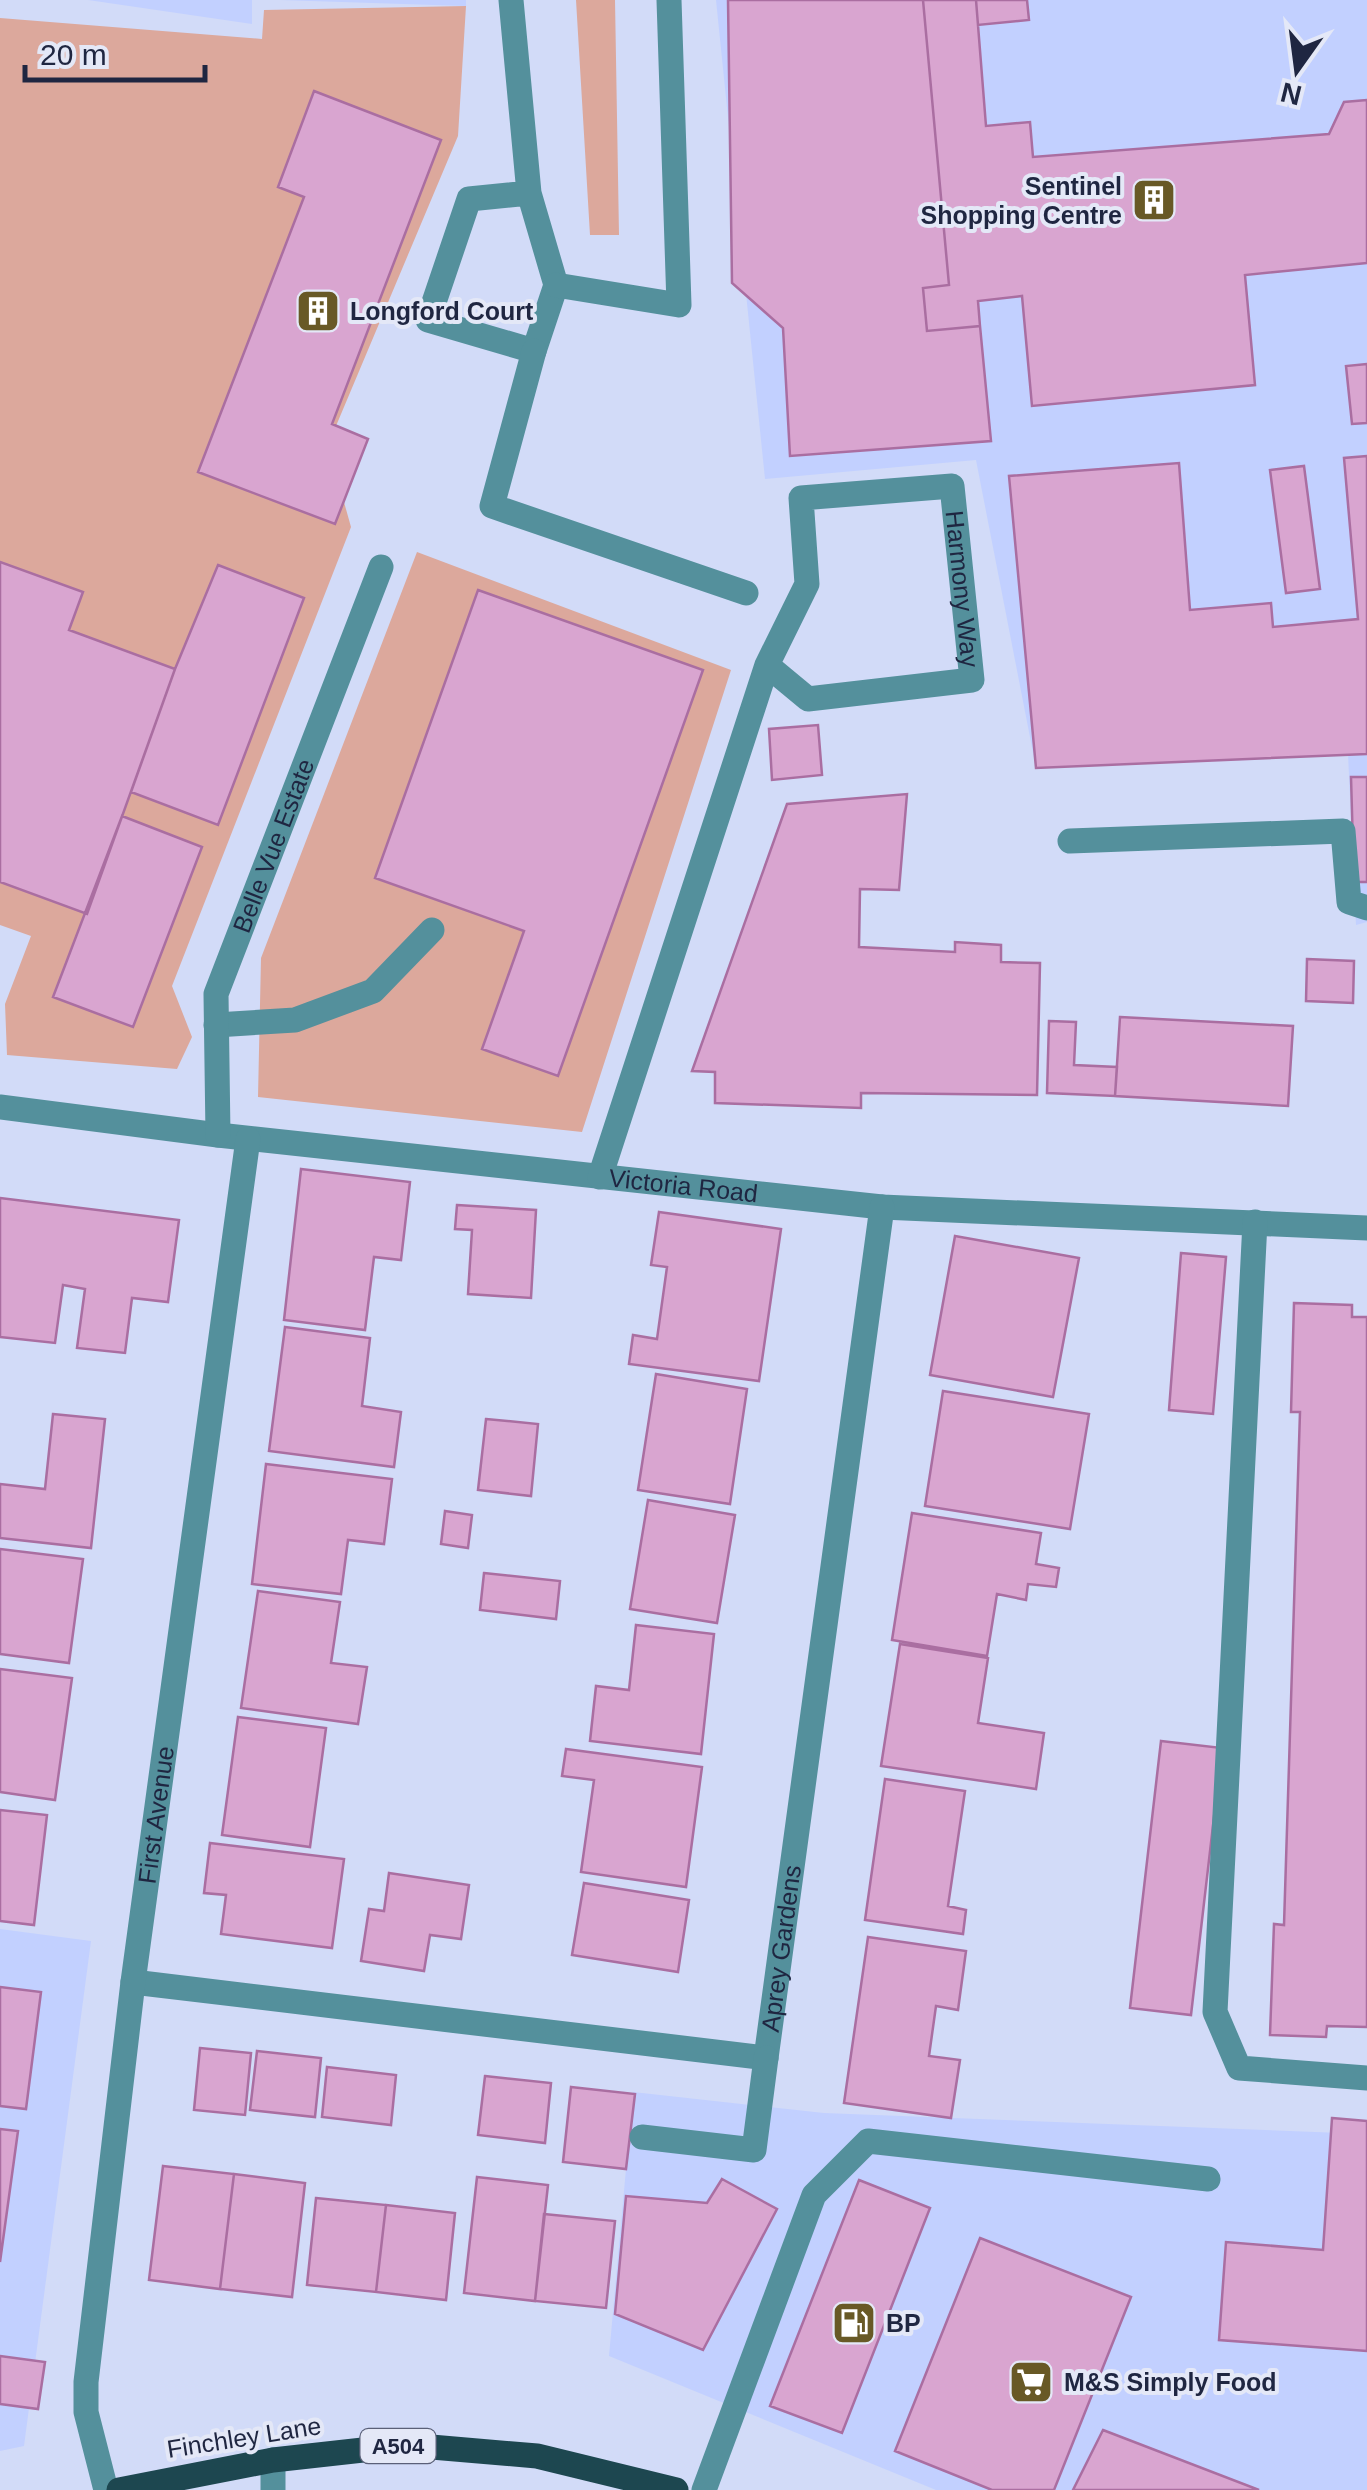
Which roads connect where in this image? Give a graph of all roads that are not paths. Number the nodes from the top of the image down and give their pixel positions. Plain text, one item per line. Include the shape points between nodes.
1 (511, 0) edge
2 (670, 0) edge
3 (529, 193) junction
4 (556, 285) junction
5 (534, 351) junction
6 (381, 566) dead end
7 (746, 593) dead end
8 (767, 665) junction
9 (1070, 842) dead end
10 (1367, 908) edge
11 (432, 930) dead end
12 (216, 1026) junction
13 (0, 1107) edge
14 (218, 1135) junction
15 (248, 1138) junction
16 (600, 1177) junction
17 (882, 1207) junction
18 (1256, 1222) junction
19 (1367, 1228) edge
20 (132, 1982) junction
21 (766, 2058) junction
22 (1367, 2078) edge
23 (642, 2137) dead end
24 (1208, 2179) dead end
25 (273, 2460) junction
26 (106, 2490) edge
27 (118, 2490) edge
28 (273, 2490) edge
29 (676, 2490) edge
30 (704, 2490) edge

1 - 3 street
2 - 4 street via 679,304
3 - 4 street
3 - 5 street via 469,199 428,320
4 - 5 street
5 - 7 street via 492,506
6 - 12 street, Belle Vue Estate via 216,994
8 - 8 street, Harmony Way via 807,584 801,498 952,486 972,680 808,699
8 - 16 street, Harmony Way
9 - 10 street via 1343,831 1349,902
11 - 12 street via 373,992 296,1020
12 - 14 street, Belle Vue Estate
13 - 14 street, Victoria Road
14 - 15 street, Victoria Road
15 - 16 street, Victoria Road
15 - 20 street, First Avenue
16 - 17 street, Victoria Road
17 - 18 street, Victoria Road
17 - 21 street, Aprey Gardens
18 - 19 street, Victoria Road
18 - 22 street via 1215,2012 1239,2068
20 - 21 street, Aprey Gardens
20 - 26 street, First Avenue via 86,2382 86,2412
21 - 23 street via 754,2150
24 - 30 street via 868,2141 814,2196
25 - 27 main road, Finchley Lane / A504
25 - 28 street
25 - 29 main road, Finchley Lane / A504 via 408,2445 536,2456

